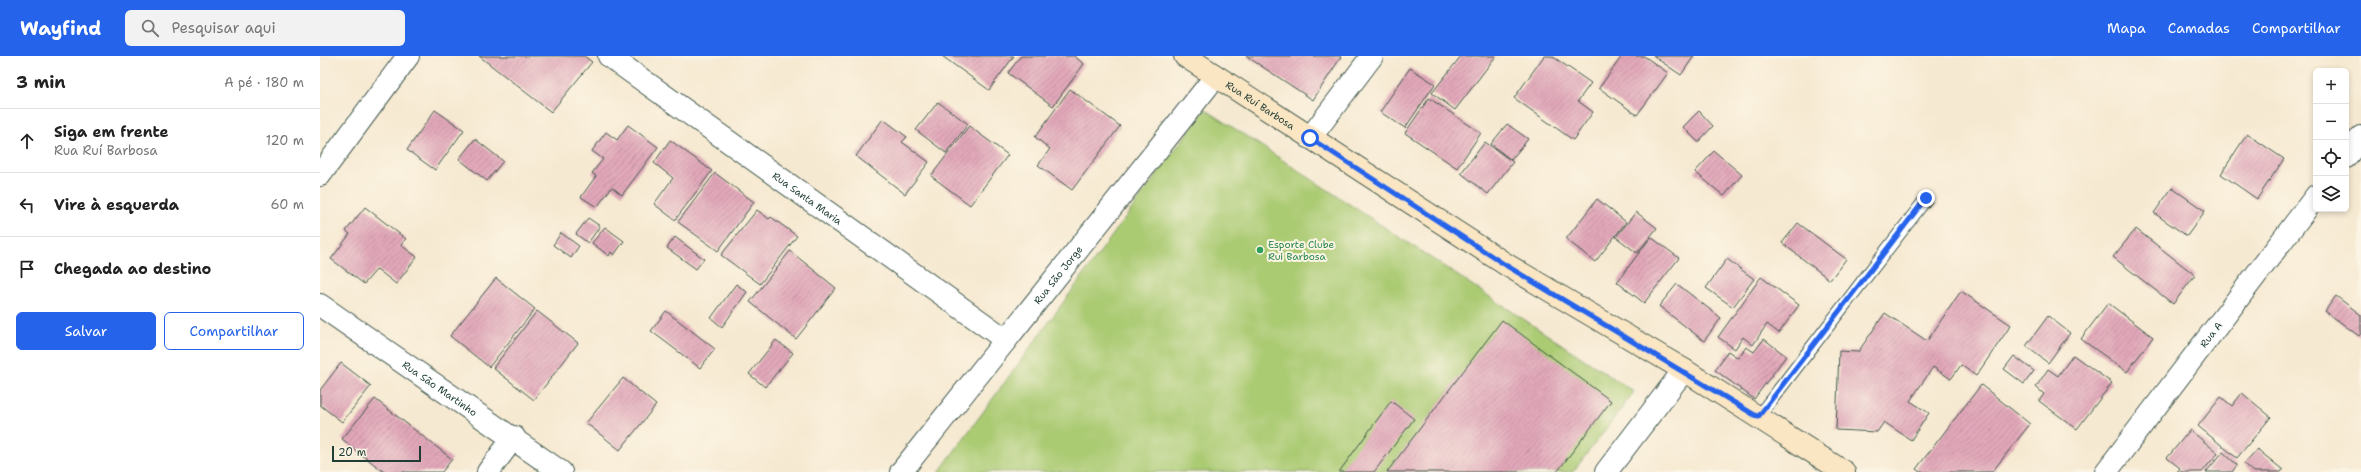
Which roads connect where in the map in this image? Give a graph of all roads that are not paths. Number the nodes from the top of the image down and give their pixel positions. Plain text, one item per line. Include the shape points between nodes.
1 (408, 56) edge
2 (609, 56) edge
3 (1185, 56) edge
4 (1372, 56) edge
5 (1215, 77) junction
6 (2361, 137) edge
7 (1310, 138) junction
8 (2349, 153) edge
9 (320, 175) edge
10 (1926, 198) dead end
11 (2313, 200) edge
12 (320, 305) edge
13 (1006, 340) junction
14 (1684, 370) junction
15 (1758, 417) junction
16 (514, 438) junction
17 (488, 472) edge
18 (561, 472) edge
19 (901, 472) edge
20 (1606, 472) edge
21 (1844, 472) edge
22 (2106, 472) edge

1 - 9 street
2 - 13 street, Rua Santa Maria
3 - 5 main road, Rua Ruí Barbosa
4 - 7 street
5 - 7 main road, Rua Ruí Barbosa
5 - 13 street, Rua São Jorge
6 - 8 street
7 - 14 main road, Rua Ruí Barbosa via 1507,266
10 - 15 lane
11 - 22 street, Rua A
12 - 16 street, Rua São Martinho
13 - 19 street, Rua São Jorge
14 - 15 main road, Rua Ruí Barbosa
14 - 20 street
15 - 21 main road, Rua Ruí Barbosa
16 - 17 street
16 - 18 street, Rua São Martinho

